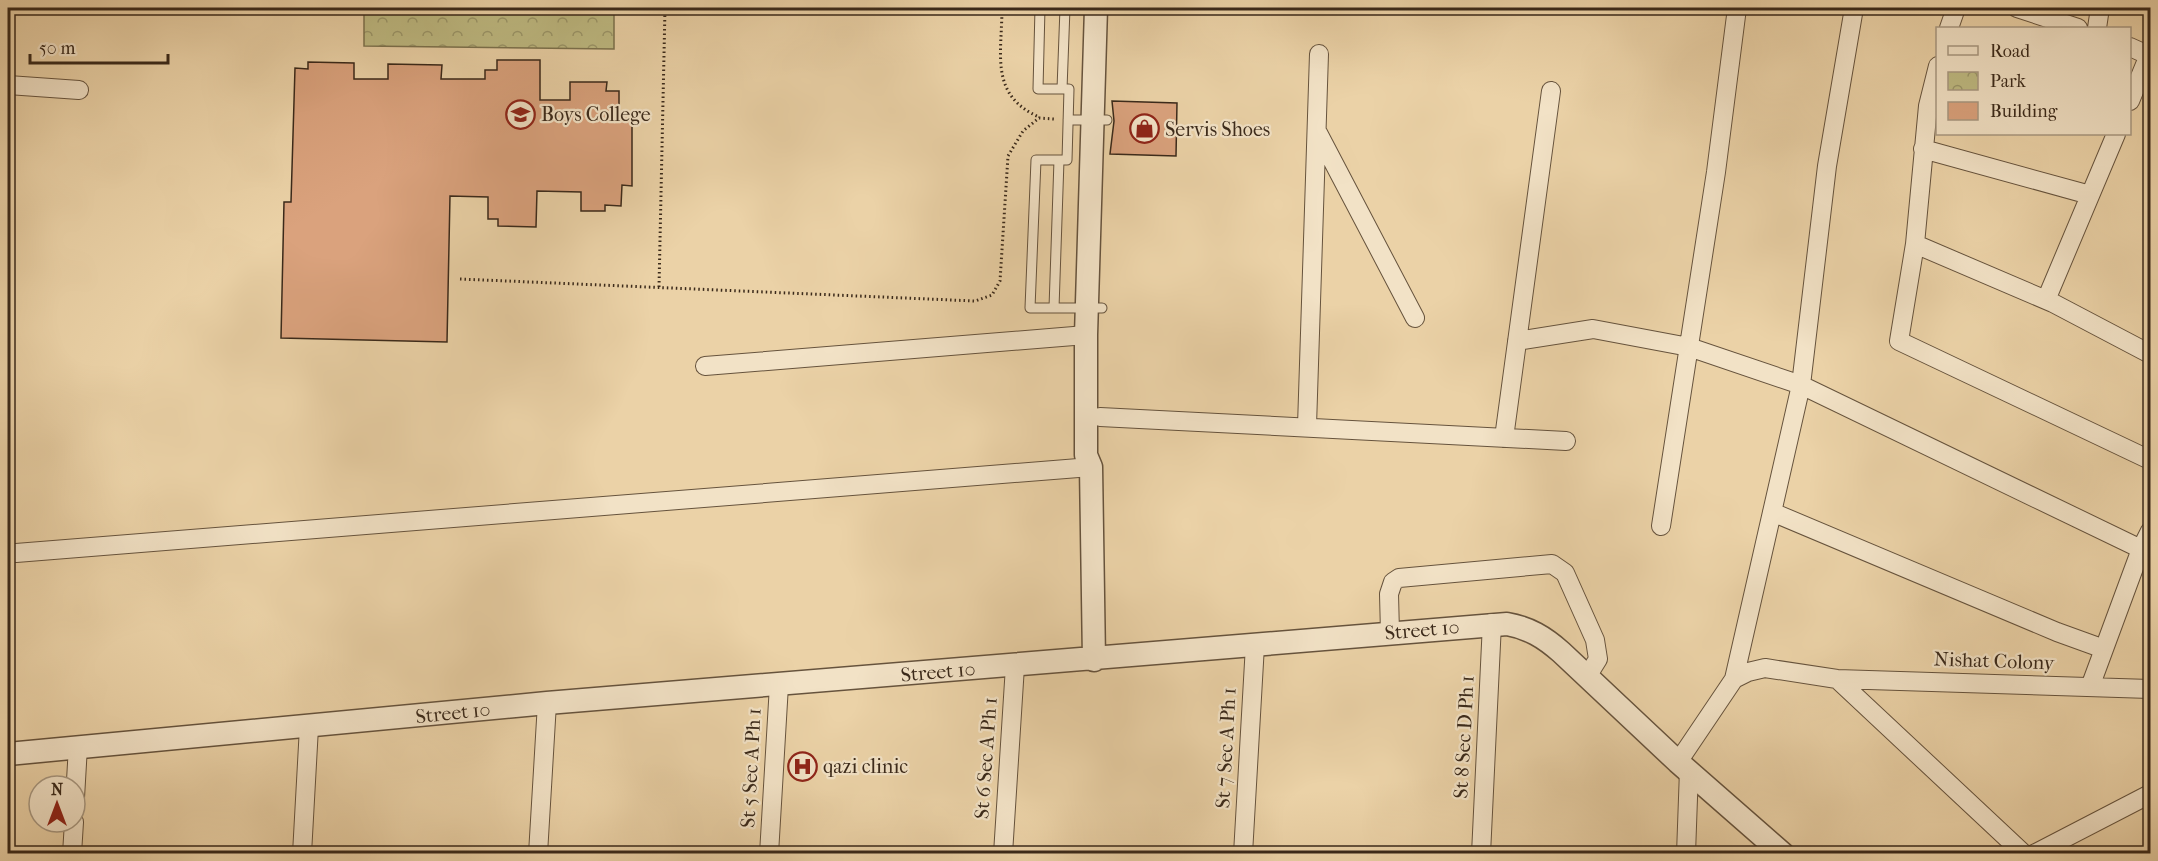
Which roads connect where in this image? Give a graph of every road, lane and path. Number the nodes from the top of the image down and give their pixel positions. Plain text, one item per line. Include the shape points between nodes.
1 (665, 8) edge
2 (1002, 8) edge
3 (1040, 8) edge
4 (1065, 8) edge
5 (1096, 8) edge
6 (1111, 8) edge
7 (1737, 8) edge
8 (1854, 8) edge
9 (1956, 8) edge
10 (2018, 8) edge
11 (2100, 8) edge
12 (1949, 27) edge
13 (2075, 27) edge
14 (2097, 27) edge
15 (2131, 47) edge
16 (1319, 54) dead end
17 (2150, 55) edge
18 (1936, 74) edge
19 (8, 85) edge
20 (1062, 89) junction
21 (79, 90) dead end
22 (1551, 91) dead end
23 (2131, 99) edge
24 (1039, 118) junction
25 (1068, 120) junction
26 (1100, 120) junction
27 (1318, 132) junction
28 (2116, 135) edge
29 (1923, 149) junction
30 (1059, 160) junction
31 (2090, 195) junction
32 (1915, 244) junction
33 (460, 279) dead end
34 (659, 287) junction
35 (2046, 300) junction
36 (1054, 308) junction
37 (1095, 308) junction
38 (1415, 318) dead end
39 (1086, 335) junction
40 (1517, 341) junction
41 (1689, 347) junction
42 (2151, 354) edge
43 (705, 366) dead end
44 (1801, 385) junction
45 (1100, 417) junction
46 (1307, 426) junction
47 (1504, 438) junction
48 (1566, 441) dead end
49 (2151, 460) edge
50 (1091, 467) junction
51 (1772, 512) junction
52 (1661, 526) dead end
53 (2151, 531) edge
54 (2141, 549) junction
55 (16, 553) dead end
56 (1492, 624) junction
57 (1390, 633) junction
58 (1255, 645) junction
59 (2104, 649) junction
60 (1094, 660) junction
61 (1015, 666) junction
62 (1588, 675) junction
63 (1734, 679) junction
64 (1837, 679) junction
65 (779, 685) junction
66 (2090, 687) junction
67 (2151, 689) edge
68 (547, 703) junction
69 (309, 727) junction
70 (78, 746) junction
71 (8, 754) edge
72 (1683, 766) junction
73 (76, 774) edge
74 (2151, 794) edge
75 (73, 834) edge
76 (72, 854) edge
77 (302, 854) edge
78 (538, 854) edge
79 (769, 854) edge
80 (1003, 854) edge
81 (1243, 854) edge
82 (1481, 854) edge
83 (1686, 854) edge
84 (1783, 854) edge
85 (2024, 854) edge
86 (2034, 854) edge

1 - 34 path
2 - 24 path via 1003,85 1023,110
3 - 20 lane via 1038,88
4 - 20 lane
5 - 26 street
6 - 26 street
7 - 41 street
8 - 44 street via 1827,166
9 - 12 street
10 - 13 street
11 - 14 street
15 - 17 street
16 - 27 street
17 - 23 street
18 - 29 street
19 - 21 street
20 - 25 lane via 1068,89
22 - 40 street
24 - 25 path
24 - 34 path via 1023,131 1008,156 1000,281 992,295 975,301
25 - 26 lane
25 - 30 lane via 1067,160
26 - 37 street
27 - 38 street
27 - 46 street
28 - 31 street
29 - 31 street
29 - 32 street
30 - 36 lane
30 - 36 lane via 1036,160 1030,308
31 - 35 street
32 - 35 street
32 - 49 street via 1899,341
33 - 34 path
35 - 42 street
36 - 37 lane
37 - 39 street
37 - 45 street
39 - 43 street
39 - 50 street via 1086,454
40 - 41 street via 1593,329
40 - 47 street
41 - 44 street
41 - 52 street
44 - 51 street
44 - 54 street
45 - 46 street
45 - 50 street via 1098,455
46 - 47 street
47 - 48 street
50 - 55 street
50 - 60 street
51 - 59 street
51 - 63 street
53 - 54 street
54 - 59 street
56 - 57 street, Street 10
56 - 62 street, Street 10 via 1523,627 1542,636
56 - 82 street, St 8 Sec D Ph 1
57 - 58 street, Street 10
57 - 62 street via 1389,594 1399,578 1552,564 1565,573 1595,640 1598,658
58 - 60 street, Street 10
58 - 81 street, St 7 Sec A Ph 1
59 - 66 street
60 - 61 street, Street 10
61 - 65 street, Street 10
61 - 80 street, St 6 Sec A Ph 1
62 - 72 street, Street 10
63 - 64 street, Nishat Colony via 1765,668
63 - 72 street
64 - 66 street, Nishat Colony
64 - 85 street
65 - 68 street, Street 10
65 - 79 street, St 5 Sec A Ph 1
66 - 67 street, Nishat Colony
68 - 69 street, Street 10
68 - 78 street
69 - 70 street, Street 10
69 - 77 street
70 - 71 street, Street 10
70 - 73 street
72 - 83 street
72 - 84 street, Street 10
74 - 86 street
75 - 76 street

